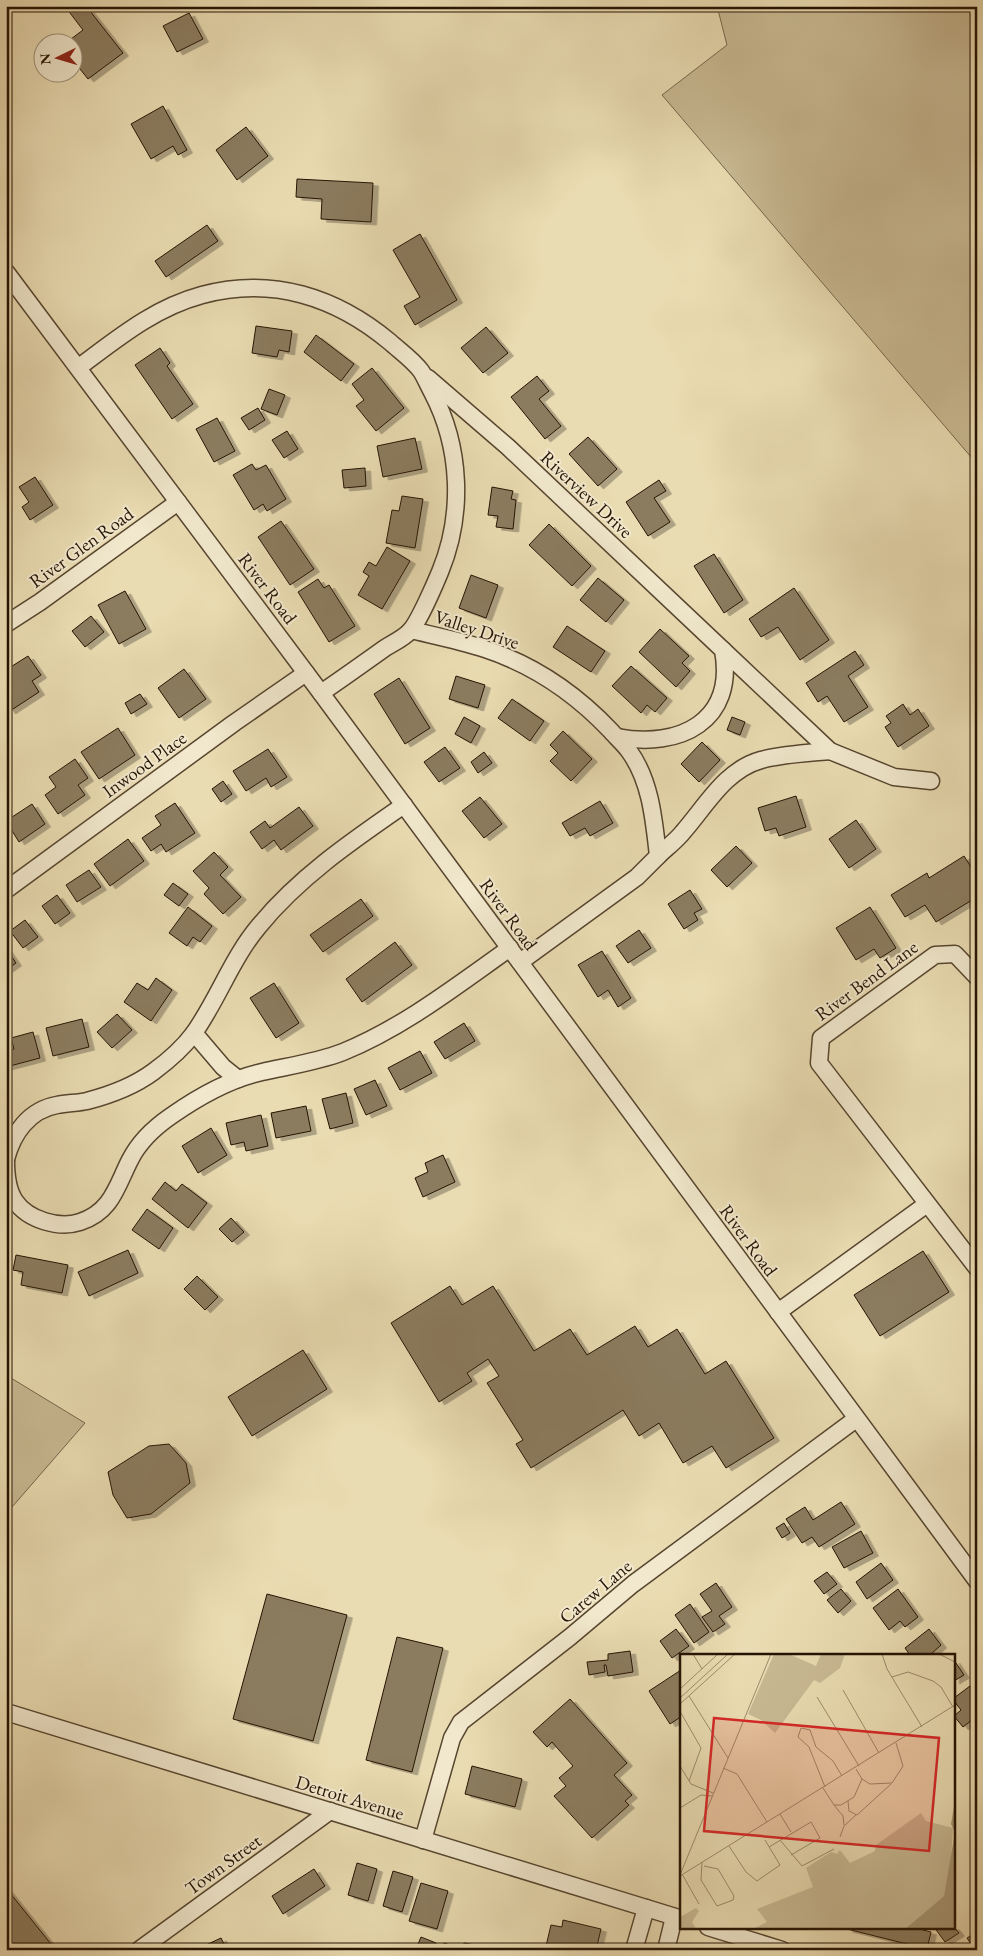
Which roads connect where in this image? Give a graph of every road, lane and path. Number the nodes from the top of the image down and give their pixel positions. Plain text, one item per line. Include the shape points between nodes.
1 (6, 272) edge
2 (79, 367) junction
3 (421, 372) junction
4 (178, 502) junction
5 (6, 624) edge
6 (411, 630) junction
7 (723, 650) junction
8 (306, 673) junction
9 (322, 693) junction
10 (617, 737) junction
11 (830, 751) junction
12 (931, 781) dead end
13 (404, 805) junction
14 (658, 856) junction
15 (6, 890) edge
16 (510, 948) junction
17 (520, 962) junction
18 (977, 977) edge
19 (194, 1033) junction
20 (238, 1079) junction
21 (6, 1160) edge
22 (927, 1204) junction
23 (977, 1268) edge
24 (778, 1312) junction
25 (856, 1419) junction
26 (977, 1581) edge
27 (6, 1712) edge
28 (330, 1812) junction
29 (423, 1840) junction
30 (646, 1908) junction
31 (678, 1918) edge
32 (711, 1928) edge
33 (140, 1950) edge
34 (634, 1950) edge
35 (666, 1950) edge
36 (782, 1950) edge

1 - 2 street, River Road
2 - 3 street, Riverview Drive via 130,329 176,303 236,289 265,289 316,297 332,304 373,328
2 - 4 street, River Road
3 - 6 street via 449,432 457,504 446,559
3 - 7 street, Riverview Drive via 508,447
4 - 5 street, River Glen Road
4 - 8 street, River Road
6 - 9 street
6 - 10 street, Valley Drive via 484,649 531,669 570,693 594,712
7 - 10 street via 726,677 722,695 701,722 673,738 652,741
7 - 11 street, Riverview Drive
8 - 9 street, River Road
8 - 15 street, Inwood Place
9 - 13 street, River Road
10 - 14 street, Valley Drive via 630,751 650,797
11 - 12 street, Riverview Drive via 894,777
11 - 14 street via 760,760 744,768 714,793 682,834
13 - 16 street, River Road
13 - 19 street via 351,842 282,901 228,972
14 - 17 street via 636,877
16 - 17 street, River Road
16 - 20 street via 415,1015 378,1036 341,1052
17 - 24 street, River Road
18 - 22 street, River Bend Lane via 955,954 935,955 821,1038 819,1063
19 - 20 street
19 - 21 street via 152,1073 133,1084 114,1093 40,1111 19,1129 10,1143
20 - 21 street via 171,1115 155,1128 130,1159 107,1205 80,1222 50,1223 36,1218 16,1202 6,1176
22 - 23 street, River Bend Lane
22 - 24 street
24 - 25 street, River Road
25 - 26 street, River Road
25 - 29 street, Carew Lane via 633,1584 461,1722 452,1738
27 - 28 street, Detroit Avenue
28 - 29 street, Detroit Avenue
28 - 33 street, Town Street
29 - 30 street, Detroit Avenue
30 - 31 street, Detroit Avenue
30 - 34 street
31 - 35 street
32 - 36 street

